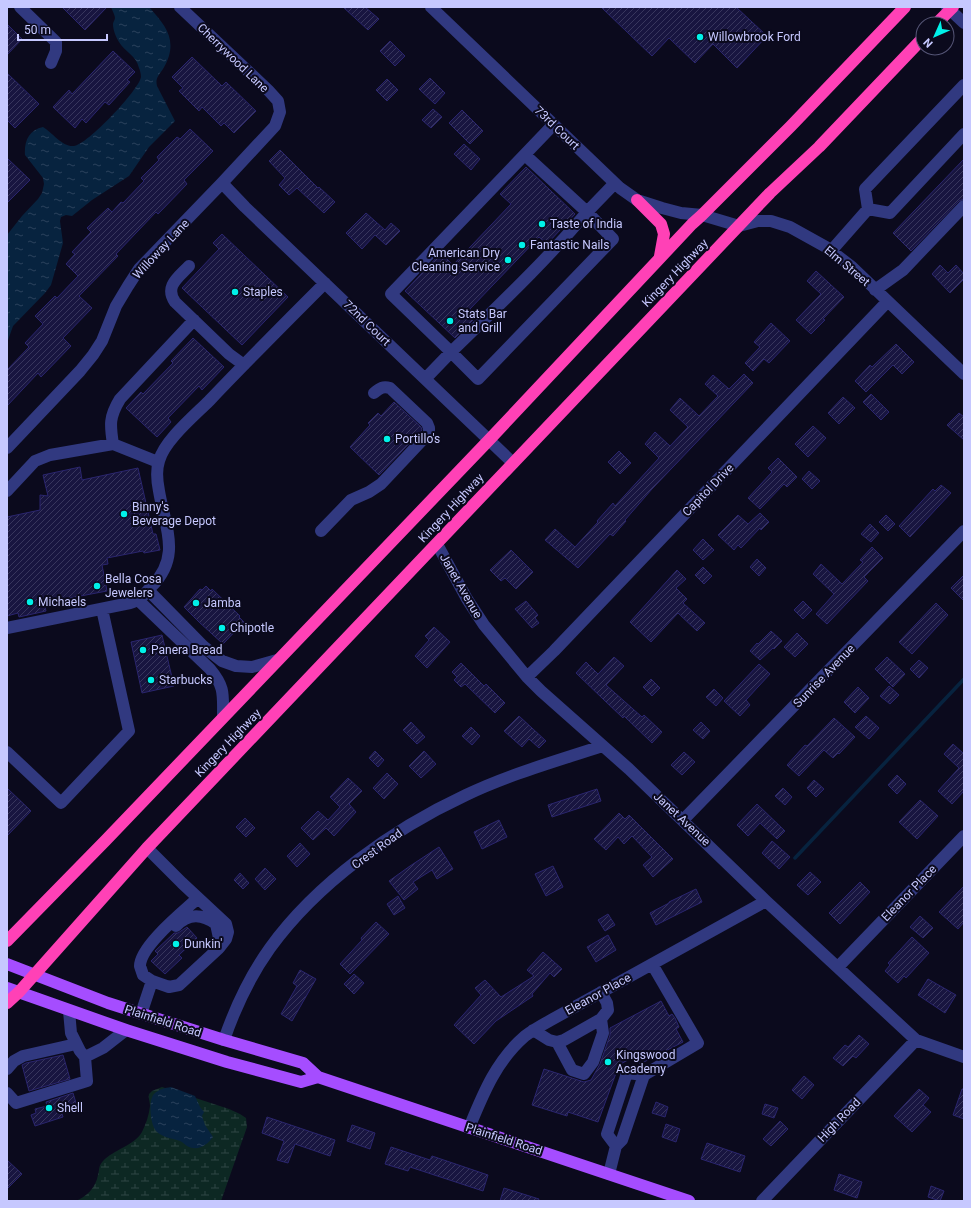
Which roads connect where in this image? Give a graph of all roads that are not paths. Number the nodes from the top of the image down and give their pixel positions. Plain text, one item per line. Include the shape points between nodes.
1 (20, 7) edge
2 (180, 7) edge
3 (431, 7) edge
4 (904, 7) edge
5 (950, 8) edge
6 (943, 16) edge
7 (964, 23) edge
8 (915, 46) edge
9 (51, 63) dead end
10 (964, 85) edge
11 (280, 112) joint
12 (554, 124) junction
13 (964, 134) edge
14 (525, 155) junction
15 (615, 182) junction
16 (222, 184) junction
17 (637, 200) junction
18 (964, 206) edge
19 (868, 209) junction
20 (587, 212) junction
21 (702, 215) junction
22 (739, 226) junction
23 (831, 251) junction
24 (660, 258) junction
25 (189, 266) dead end
26 (325, 282) junction
27 (875, 290) junction
28 (887, 302) junction
29 (194, 320) junction
30 (451, 352) junction
31 (244, 365) junction
32 (964, 374) edge
33 (425, 379) junction
34 (374, 393) dead end
35 (488, 440) junction
36 (113, 444) junction
37 (7, 448) edge
38 (158, 462) junction
39 (513, 463) junction
40 (7, 491) edge
41 (321, 530) dead end
42 (964, 531) edge
43 (437, 544) junction
44 (148, 590) junction
45 (138, 600) junction
46 (102, 609) junction
47 (7, 628) edge
48 (277, 660) junction
49 (527, 677) junction
50 (223, 717) junction
51 (602, 746) junction
52 (7, 752) edge
53 (684, 820) junction
54 (964, 836) edge
55 (147, 848) junction
56 (198, 898) junction
57 (766, 900) junction
58 (7, 941) edge
59 (219, 948) junction
60 (143, 957) junction
61 (7, 964) edge
62 (652, 964) junction
63 (838, 967) junction
64 (35, 974) junction
65 (152, 981) junction
66 (7, 988) edge
67 (19, 992) junction
68 (601, 992) junction
69 (7, 1003) edge
70 (69, 1011) junction
71 (141, 1014) junction
72 (601, 1019) junction
73 (126, 1030) junction
74 (533, 1030) junction
75 (224, 1040) junction
76 (916, 1040) junction
77 (557, 1042) junction
78 (76, 1044) junction
79 (84, 1057) junction
80 (964, 1057) edge
81 (7, 1069) edge
82 (644, 1075) junction
83 (318, 1077) junction
84 (7, 1094) edge
85 (469, 1128) junction
86 (616, 1146) junction
87 (609, 1174) junction
88 (689, 1201) edge
89 (762, 1201) edge

1 - 9 street via 56,42 56,51
2 - 11 street, Cherrywood Lane via 268,90 278,101
3 - 12 street, 73rd Court
4 - 21 highway, Kingery Highway
5 - 6 highway
5 - 7 street
8 - 22 highway, Kingery Highway
10 - 19 street via 865,189
11 - 16 street, Willoway Lane via 275,126
12 - 14 street
12 - 15 street, 73rd Court
13 - 19 street via 890,213
14 - 20 street
14 - 30 street via 391,294
15 - 17 street, 73rd Court
15 - 20 street
16 - 26 street, 72nd Court
16 - 37 street, Willoway Lane via 139,269 116,306 102,341 93,355
17 - 21 street, 73rd Court via 681,213
17 - 24 highway via 661,224 664,234
18 - 27 street via 903,270
19 - 23 street
20 - 30 street via 515,290
20 - 30 street via 613,239 478,379
21 - 22 street
21 - 24 highway, Kingery Highway
22 - 23 street, Elm Street via 758,221 771,221 790,227
22 - 39 highway, Kingery Highway
23 - 27 street, Elm Street
24 - 35 highway, Kingery Highway
25 - 29 street via 172,285 171,297
26 - 31 street
26 - 33 street, 72nd Court
27 - 28 street, Elm Street
28 - 32 street, Elm Street
28 - 49 street, Capitol Drive
29 - 31 street
29 - 36 street via 114,408 110,425
30 - 33 street
31 - 38 street via 167,444
33 - 35 street, 72nd Court
34 - 41 street via 379,388 390,388 427,423 429,433 381,484 351,500
35 - 39 street, 72nd Court
35 - 48 highway, Kingery Highway
36 - 38 street
36 - 40 street via 50,455 35,461
38 - 44 street via 158,484 170,548 161,577
39 - 43 highway, Kingery Highway
42 - 53 street, Sunrise Avenue
43 - 49 street, Janet Avenue via 484,625
43 - 55 highway, Kingery Highway
44 - 45 street
44 - 48 street via 203,646 222,661 236,666 252,667
45 - 46 street
45 - 50 street via 219,680 223,689
46 - 47 street
46 - 52 street via 129,730 61,803
48 - 50 highway, Kingery Highway
49 - 51 street, Janet Avenue
50 - 58 highway, Kingery Highway
51 - 53 street, Janet Avenue
51 - 75 street, Crest Road via 513,775 465,795 416,821 369,853 326,888 270,949 230,1021
53 - 57 street, Janet Avenue
54 - 63 street, Eleanor Place
55 - 56 street
55 - 64 highway, Kingery Highway
56 - 59 street via 226,924 226,939
56 - 60 street via 152,941
57 - 62 street, Eleanor Place
57 - 63 street, Janet Avenue
59 - 60 street via 216,924 207,918 192,916 182,920
59 - 65 street via 179,985 169,987
60 - 65 street via 140,966 143,975
61 - 64 main road, Plainfield Road
62 - 68 street, Eleanor Place
62 - 82 street via 698,1043
63 - 76 street, Janet Avenue
64 - 67 highway, Kingery Highway
64 - 71 main road, Plainfield Road
65 - 71 street
66 - 67 main road, Plainfield Road
67 - 69 highway, Kingery Highway
67 - 70 main road, Plainfield Road
68 - 72 street via 608,1010
68 - 74 street, Eleanor Place
70 - 73 main road, Plainfield Road
70 - 78 street via 71,1033
71 - 75 main road, Plainfield Road
72 - 77 street
72 - 77 street via 604,1032 593,1062 584,1074 572,1070
73 - 79 street via 103,1048
73 - 83 main road, Plainfield Road via 301,1082
74 - 77 street
74 - 85 street, Eleanor Place via 509,1052 497,1068
75 - 83 main road, Plainfield Road via 303,1063
76 - 80 street, Janet Avenue
76 - 89 street, High Road
78 - 79 street
78 - 81 street via 23,1056
79 - 84 street via 87,1081 16,1103
82 - 86 street via 622,1140
82 - 86 street via 628,1074 607,1134
83 - 85 main road, Plainfield Road
85 - 87 main road, Plainfield Road
86 - 87 street
87 - 88 main road, Plainfield Road

